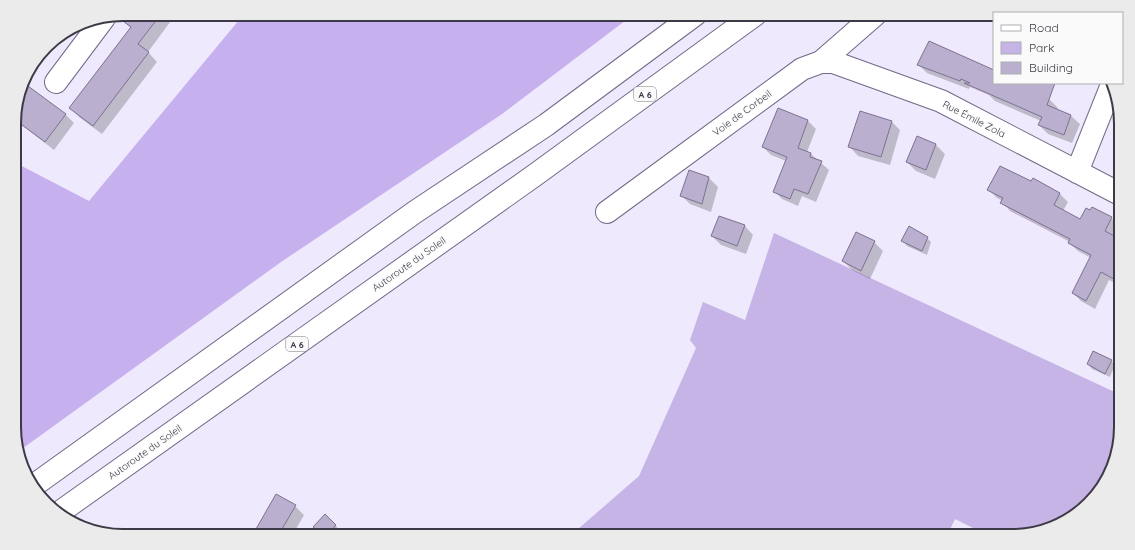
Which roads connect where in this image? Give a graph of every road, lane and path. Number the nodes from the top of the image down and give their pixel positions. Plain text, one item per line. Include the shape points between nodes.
1 (687, 21) edge
2 (746, 21) edge
3 (868, 21) edge
4 (100, 23) edge
5 (821, 62) junction
6 (56, 82) dead end
7 (1109, 92) edge
8 (1077, 172) junction
9 (1114, 191) edge
10 (607, 212) dead end
11 (38, 483) edge
12 (63, 510) edge

1 - 11 main road via 546,125 415,212
2 - 12 main road, Autoroute du Soleil / A 6 via 535,175
3 - 5 main road, Voie de Corbeil
4 - 6 main road
5 - 8 main road, Rue Émile Zola via 833,62 941,101
5 - 10 main road, Voie de Corbeil via 802,69
7 - 8 main road
8 - 9 main road, Rue Émile Zola

